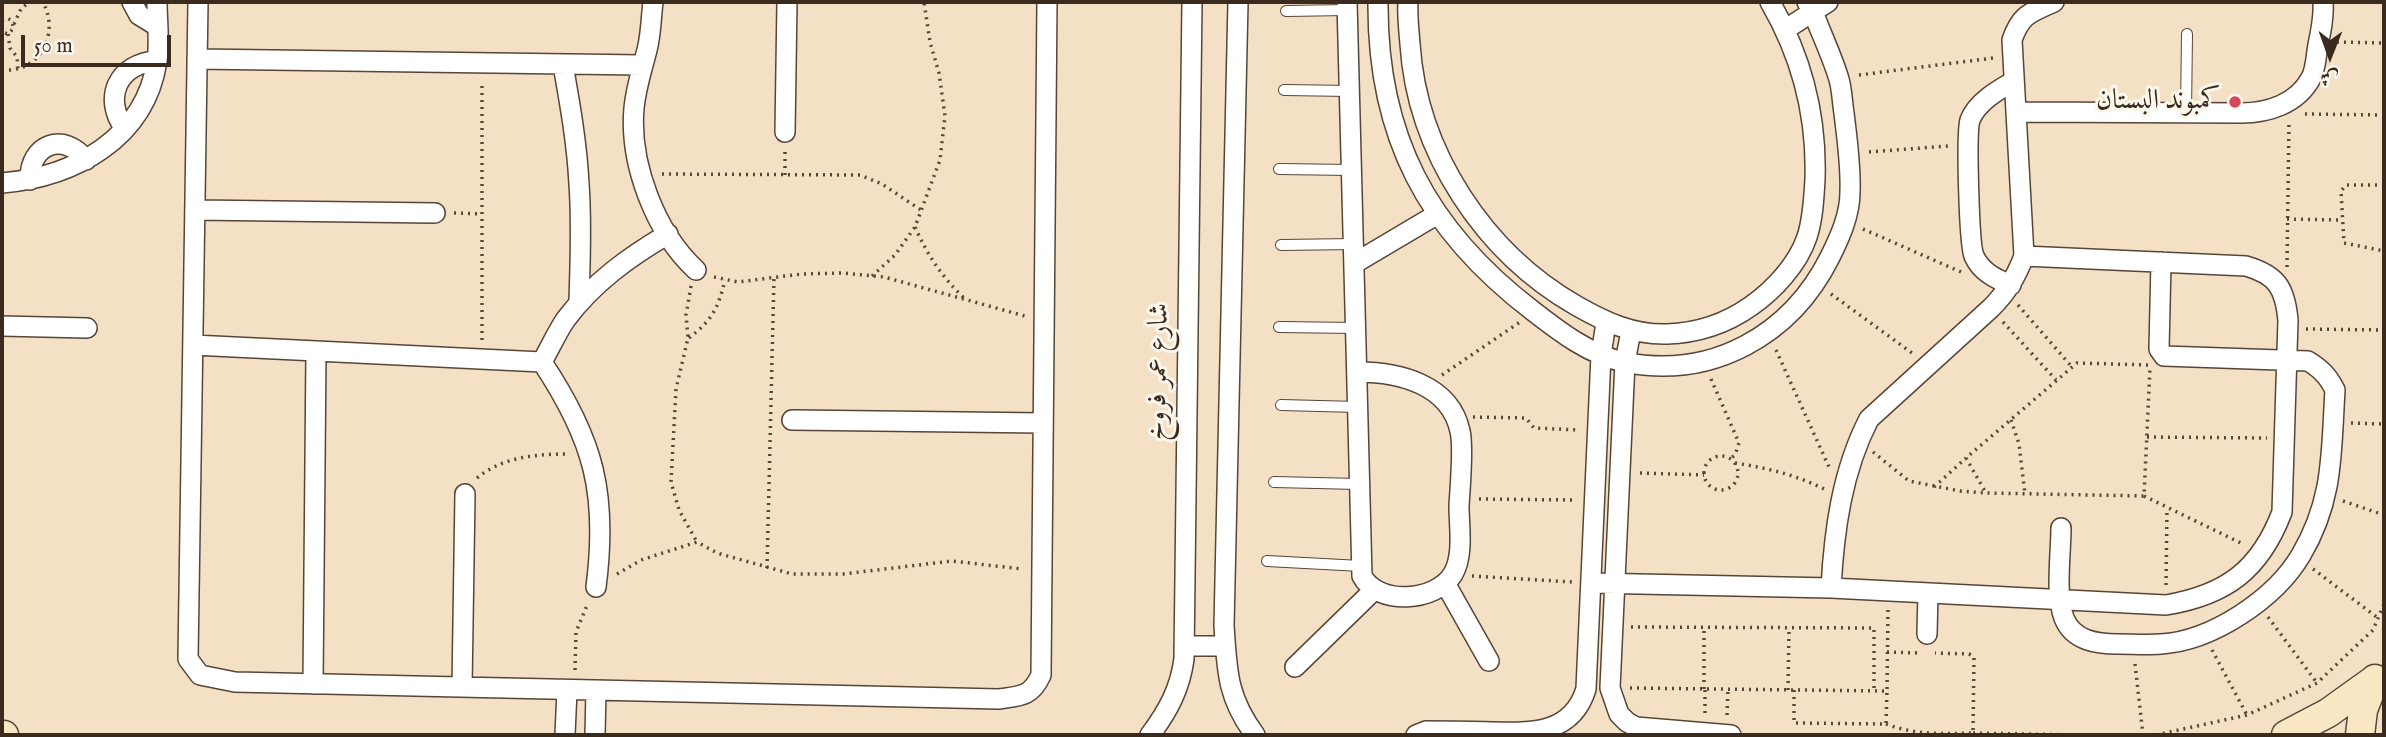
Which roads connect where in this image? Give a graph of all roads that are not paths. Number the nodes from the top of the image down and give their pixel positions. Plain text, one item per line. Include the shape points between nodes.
1 (132, 2) edge
2 (157, 2) edge
3 (198, 2) edge
4 (653, 2) edge
5 (787, 2) edge
6 (1047, 2) edge
7 (1192, 2) edge
8 (1238, 2) edge
9 (1378, 2) edge
10 (1408, 2) edge
11 (1770, 2) edge
12 (2054, 2) edge
13 (2323, 2) edge
14 (1816, 5) edge
15 (1348, 6) edge
16 (1286, 11) dead end
17 (157, 26) junction
18 (1786, 29) junction
19 (2187, 34) dead end
20 (197, 59) junction
21 (157, 61) junction
22 (563, 65) junction
23 (642, 65) junction
24 (2014, 81) junction
25 (1284, 90) dead end
26 (1350, 91) junction
27 (2016, 112) junction
28 (2186, 113) junction
29 (125, 130) junction
30 (785, 132) road end
31 (86, 160) junction
32 (1279, 169) dead end
33 (1352, 170) junction
34 (30, 180) junction
35 (2, 183) edge
36 (195, 210) junction
37 (435, 213) road end
38 (1436, 215) junction
39 (668, 234) junction
40 (1281, 245) dead end
41 (1354, 253) junction
42 (2024, 256) junction
43 (2161, 262) junction
44 (696, 270) road end
45 (2009, 288) junction
46 (579, 303) junction
47 (1606, 323) junction
48 (2, 326) edge
49 (1279, 327) dead end
50 (87, 328) dead end
51 (1357, 328) junction
52 (1630, 331) junction
53 (193, 345) junction
54 (316, 351) junction
55 (1601, 355) junction
56 (2287, 359) junction
57 (542, 362) junction
58 (1625, 362) junction
59 (1358, 372) junction
60 (1281, 405) dead end
61 (1358, 407) junction
62 (792, 420) dead end
63 (1043, 423) junction
64 (1274, 482) dead end
65 (1359, 484) junction
66 (465, 494) road end
67 (2061, 528) dead end
68 (1267, 561) dead end
69 (1360, 566) junction
70 (1449, 579) junction
71 (1591, 583) junction
72 (1615, 583) junction
73 (596, 587) road end
74 (1831, 588) junction
75 (1373, 591) junction
76 (1928, 593) junction
77 (2060, 600) junction
78 (1927, 634) dead end
79 (1184, 646) junction
80 (1226, 646) junction
81 (1489, 661) dead end
82 (1295, 667) dead end
83 (2379, 672) edge
84 (313, 684) junction
85 (462, 688) junction
86 (571, 690) junction
87 (596, 691) junction
88 (565, 735) edge
89 (595, 735) edge
90 (1150, 735) edge
91 (1255, 735) edge
92 (1416, 735) edge
93 (1729, 735) edge
94 (2286, 735) edge
95 (2360, 735) edge

1 - 17 street via 139,15
2 - 17 street
3 - 20 street
4 - 23 street
5 - 30 street
6 - 63 street
7 - 79 street, شارع عمر فروخ
8 - 80 street
9 - 38 street via 1383,83 1395,129
10 - 47 street via 1411,66 1424,120 1446,171 1476,218 1513,260 1557,295
11 - 18 street
12 - 24 street via 2026,14 2018,24 2012,40
13 - 28 street via 2312,76 2289,107 2258,113
14 - 18 street
14 - 58 street via 1839,78 1849,154 1851,194 1842,233 1802,302 1740,349 1703,361 1664,366
15 - 16 lane
15 - 26 street
17 - 21 street
18 - 52 street via 1801,66 1815,140 1814,195 1807,237 1790,269 1765,296 1736,316 1702,329 1667,334
19 - 28 lane
20 - 22 street
20 - 36 street
21 - 29 street via 145,98
21 - 29 street via 127,71 115,89 114,111
22 - 23 street
22 - 46 street via 579,184
23 - 39 street via 634,110 635,143 651,203
24 - 27 street
24 - 45 street via 1996,90 1970,121 1969,233 1974,257 1989,275
25 - 26 lane
26 - 33 street
27 - 28 street
27 - 42 street
29 - 31 street
31 - 34 street
31 - 34 street via 70,146 49,146 33,159
32 - 33 lane
33 - 41 street
34 - 35 street
36 - 37 street
36 - 53 street
38 - 41 street
38 - 55 street via 1471,257 1511,294 1554,328
39 - 44 street
39 - 46 street via 631,256
40 - 41 lane
41 - 51 street
42 - 43 street
42 - 45 street
43 - 56 street via 2246,266 2277,282 2286,301
43 - 56 street via 2159,349 2164,356
45 - 74 street via 1869,419 1835,528
46 - 57 street
47 - 52 street
47 - 55 street
48 - 50 street
49 - 51 lane
51 - 59 street
52 - 58 street
53 - 54 street
53 - 84 street via 188,659 200,675 235,682
54 - 57 street
54 - 84 street
55 - 58 street
55 - 71 street
56 - 77 street via 2282,512 2261,553 2215,592 2192,601 2166,605
56 - 77 street via 2308,361 2319,368 2335,390 2329,482 2318,522 2299,558 2273,590 2240,616 2203,634 2163,645 2096,644 2077,635 2064,620
57 - 73 street via 563,394 590,454 601,507
58 - 72 street
59 - 61 street
59 - 70 street via 1410,378 1437,395 1454,416 1460,431 1459,554
60 - 61 lane
61 - 65 street
62 - 63 street
63 - 87 street via 1041,675 1035,688 1022,696
64 - 65 lane
65 - 69 street
66 - 85 street
67 - 77 street
68 - 69 lane
69 - 75 street
70 - 75 street via 1437,590 1410,596
70 - 81 street
71 - 72 street
71 - 92 street via 1586,689 1574,712 1560,723 1526,733 1426,730
72 - 74 street
72 - 93 street via 1610,688 1619,714 1636,727
74 - 76 street
75 - 82 street
76 - 77 street
76 - 78 street
79 - 80 street
79 - 90 street, شارع عمر فروخ via 1181,681
80 - 91 street via 1229,685 1241,717
83 - 94 main road via 2328,713
83 - 95 main road via 2363,710
84 - 85 street
85 - 86 street
86 - 87 street
86 - 88 street
87 - 89 street

